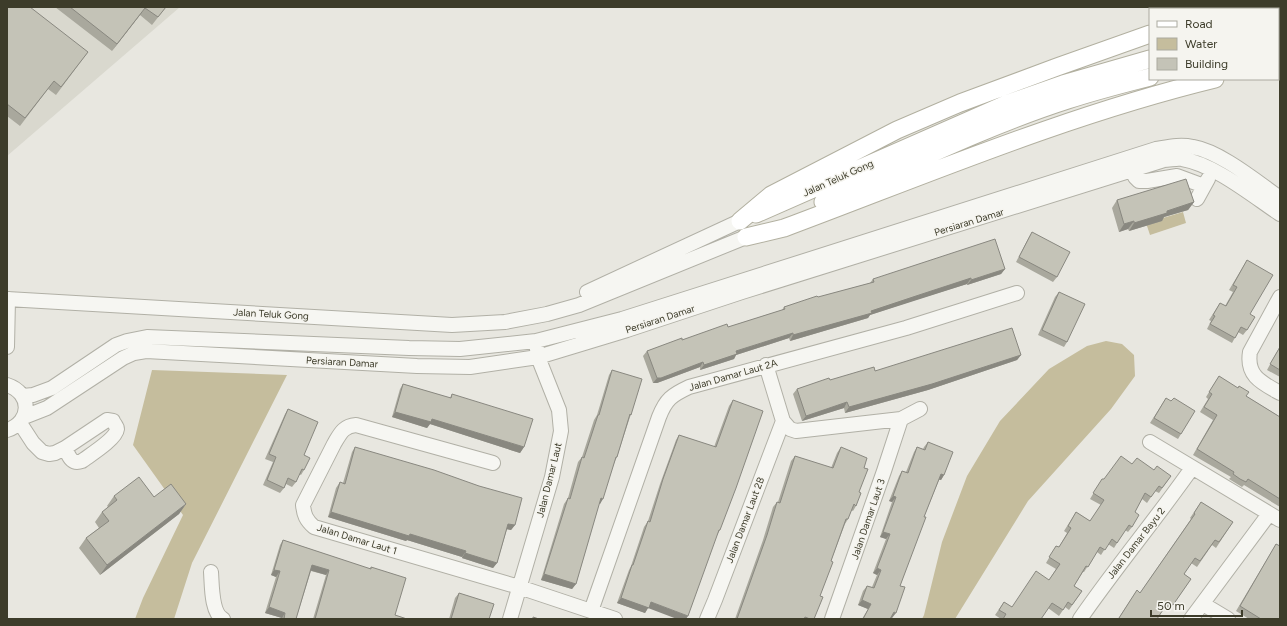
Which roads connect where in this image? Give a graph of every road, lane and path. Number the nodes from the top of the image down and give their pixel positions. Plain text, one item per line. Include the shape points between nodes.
1 (1149, 34) edge
2 (1149, 59) edge
3 (1149, 77) edge
4 (1211, 80) edge
5 (944, 140) junction
6 (1132, 170) junction
7 (1214, 170) junction
8 (1280, 198) edge
9 (1280, 214) edge
10 (743, 229) junction
11 (1017, 293) dead end
12 (1280, 297) edge
13 (8, 299) edge
14 (536, 341) junction
15 (7, 347) edge
16 (538, 357) junction
17 (766, 365) junction
18 (7, 385) edge
19 (1280, 393) edge
20 (23, 396) junction
21 (920, 409) dead end
22 (901, 418) junction
23 (22, 420) junction
24 (783, 421) junction
25 (7, 430) edge
26 (1150, 442) dead end
27 (65, 448) dead end
28 (493, 463) dead end
29 (1192, 468) junction
30 (1275, 517) edge
31 (211, 572) dead end
32 (519, 587) junction
33 (1203, 604) junction
34 (591, 611) junction
35 (223, 619) edge
36 (510, 619) edge
37 (615, 619) edge
38 (706, 619) edge
39 (832, 619) edge
40 (1080, 619) edge
41 (1191, 619) edge
42 (1228, 619) edge

1 - 10 main road via 967,100 898,130 771,195
2 - 5 main road, Jalan Teluk Gong via 1056,86 1006,104
3 - 5 main road, Jalan Teluk Gong
4 - 10 main road via 1060,125 784,228
5 - 10 main road, Jalan Teluk Gong
6 - 7 street, Persiaran Damar via 1164,160 1181,158
6 - 7 street via 1139,181 1177,176 1201,193
6 - 16 street, Persiaran Damar
7 - 9 street, Persiaran Damar
8 - 14 street, Persiaran Damar via 1209,153 1193,147 1156,149 622,319
10 - 13 street, Jalan Teluk Gong via 534,316 505,322 452,325
11 - 17 street, Jalan Damar Laut 2A via 906,328
12 - 19 street via 1250,352 1248,362 1256,377
13 - 15 street
14 - 16 street, Jalan Damar Laut
14 - 20 street, Persiaran Damar via 460,349 147,337 131,339 116,345 52,388
16 - 23 street, Persiaran Damar via 470,366 417,366 146,351 123,358 47,408
16 - 32 street, Jalan Damar Laut via 558,410 561,431 552,477
17 - 24 street
17 - 34 street, Jalan Damar Laut 2A via 689,387 669,398 664,405
18 - 20 street via 18,390
20 - 23 street via 26,409
21 - 22 street
22 - 24 street via 796,431 790,429
22 - 39 street, Jalan Damar Laut 3
23 - 25 street, Persiaran Damar
23 - 27 street via 33,443 42,452 55,454
24 - 38 street, Jalan Damar Laut 2B
26 - 29 street
28 - 32 street, Jalan Damar Laut 1 via 349,426 334,444 303,505 303,512 314,527
29 - 30 street
29 - 40 street, Jalan Damar Bayu 2
30 - 33 street
31 - 35 street via 213,599
32 - 34 street
32 - 36 street, Jalan Damar Laut
33 - 41 street
33 - 42 street
34 - 37 street

